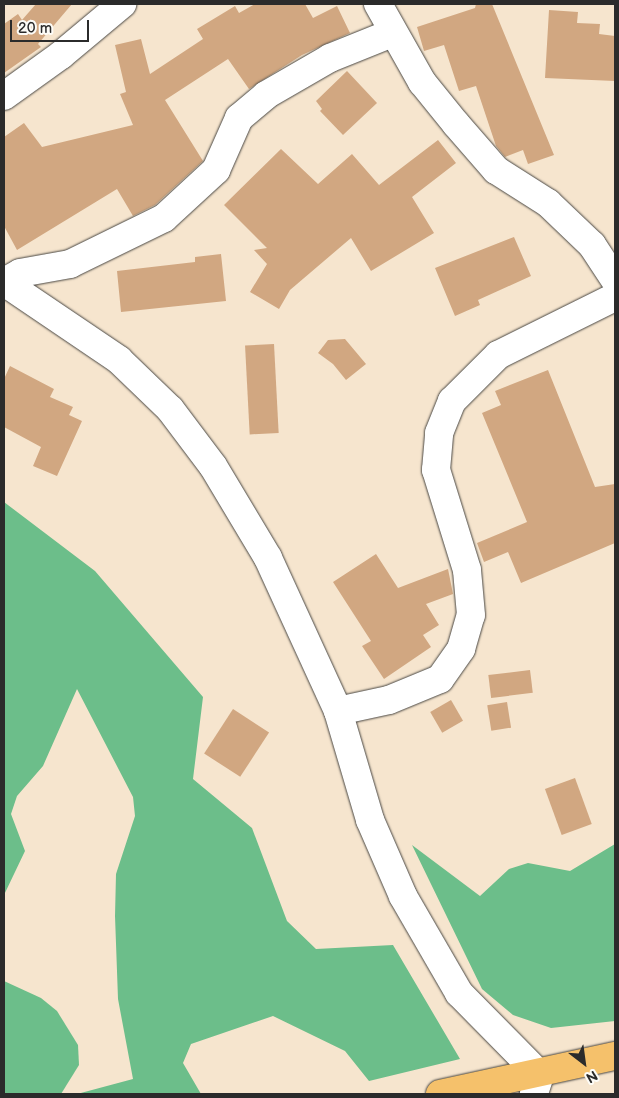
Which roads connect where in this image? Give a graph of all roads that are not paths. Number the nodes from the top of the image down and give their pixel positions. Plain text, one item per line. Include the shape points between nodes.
1 (122, 4) edge
2 (378, 4) edge
3 (392, 33) junction
4 (4, 96) edge
5 (615, 280) edge
6 (4, 282) edge
7 (615, 297) edge
8 (338, 711) junction
9 (615, 1056) edge
10 (537, 1084) edge
11 (440, 1094) edge

1 - 4 street via 61,55
2 - 3 street
3 - 5 street via 422,82 496,170 548,203 592,245
3 - 6 street via 330,58 266,95 239,118 216,170 164,218 70,264 20,273
6 - 8 street via 118,360 175,416 213,466 268,558
7 - 8 street via 498,355 452,401 439,433 436,470 467,570 471,615 462,649 440,679 389,700
8 - 10 street via 370,820 403,896 459,993
9 - 10 highway
10 - 11 highway

